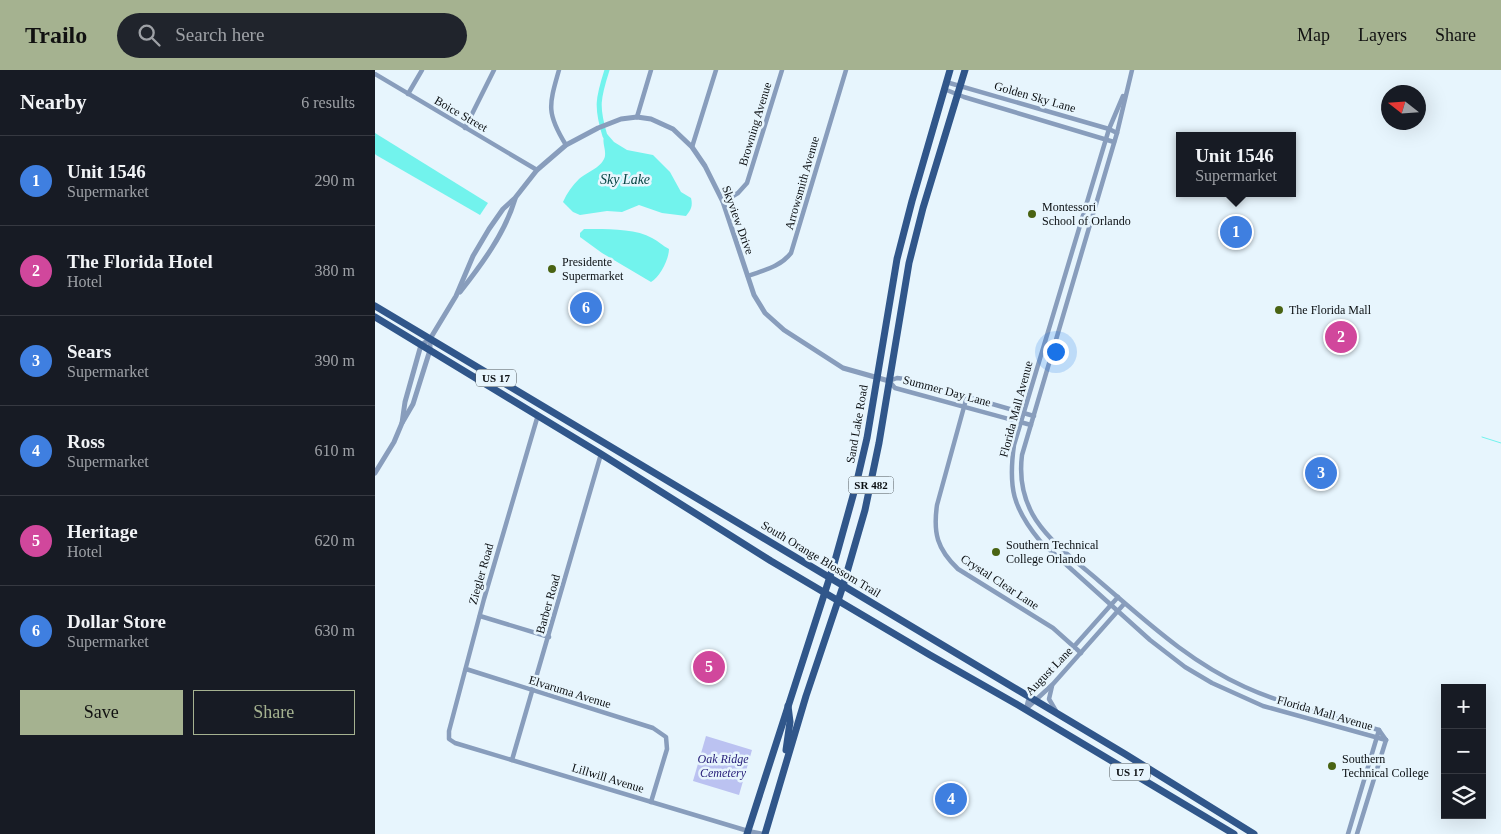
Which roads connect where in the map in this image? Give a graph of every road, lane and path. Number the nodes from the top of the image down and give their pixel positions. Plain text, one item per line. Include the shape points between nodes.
1 (422, 70) edge
2 (494, 70) edge
3 (559, 70) edge
4 (651, 70) edge
5 (716, 70) edge
6 (782, 70) edge
7 (846, 70) edge
8 (950, 70) edge
9 (965, 70) edge
10 (1132, 70) edge
11 (375, 74) edge
12 (1127, 85) junction
13 (945, 86) junction
14 (961, 86) junction
15 (408, 94) junction
16 (958, 95) junction
17 (637, 117) junction
18 (465, 128) junction
19 (1109, 129) junction
20 (1117, 133) junction
21 (1106, 138) junction
22 (1114, 142) junction
23 (566, 145) junction
24 (692, 148) junction
25 (537, 170) junction
26 (515, 198) junction
27 (723, 202) junction
28 (1087, 202) junction
29 (1096, 204) junction
30 (897, 259) junction
31 (909, 263) junction
32 (748, 276) junction
33 (456, 296) junction
34 (375, 306) edge
35 (375, 317) edge
36 (430, 339) junction
37 (421, 345) junction
38 (430, 350) junction
39 (877, 377) junction
40 (889, 381) junction
41 (967, 396) junction
42 (964, 406) junction
43 (1024, 412) junction
44 (537, 415) junction
45 (1034, 416) junction
46 (1021, 422) junction
47 (402, 423) junction
48 (1031, 425) junction
49 (606, 444) junction
50 (589, 446) junction
51 (617, 451) junction
52 (601, 454) junction
53 (375, 473) edge
54 (830, 578) junction
55 (843, 586) junction
56 (825, 592) junction
57 (1118, 597) junction
58 (838, 600) junction
59 (1124, 604) junction
60 (1111, 605) junction
61 (1117, 611) junction
62 (480, 616) junction
63 (549, 637) junction
64 (1074, 646) junction
65 (1081, 653) junction
66 (466, 669) junction
67 (1053, 684) junction
68 (533, 691) junction
69 (1033, 699) junction
70 (788, 706) junction
71 (1025, 710) junction
72 (1058, 714) junction
73 (1379, 730) junction
74 (1376, 738) junction
75 (449, 739) joint
76 (1386, 740) junction
77 (512, 760) junction
78 (781, 780) junction
79 (651, 802) junction
80 (1356, 808) junction
81 (1363, 811) junction
82 (747, 832) edge
83 (764, 834) edge
84 (1234, 834) edge
85 (1254, 834) edge
86 (1348, 834) edge
87 (1357, 834) edge

1 - 15 street
2 - 18 street
3 - 23 street via 550,104 555,128
4 - 17 street
5 - 24 street
6 - 27 street, Browning Avenue via 747,183
7 - 32 street, Arrowsmith Avenue via 791,253 778,265
8 - 13 main road, Sand Lake Road / SR 482
9 - 14 main road, Sand Lake Road / SR 482
10 - 12 street, Florida Mall Avenue
11 - 15 street, Boice Street
12 - 19 street, Florida Mall Avenue
12 - 20 street, Florida Mall Avenue
13 - 14 street, Golden Sky Lane
13 - 16 street, Golden Sky Lane
13 - 30 main road, Sand Lake Road / SR 482
14 - 16 main road, Sand Lake Road / SR 482
14 - 19 street, Golden Sky Lane
15 - 18 street, Boice Street
16 - 21 street, Golden Sky Lane
16 - 31 main road, Sand Lake Road / SR 482
17 - 23 street, Skyview Drive via 607,124
17 - 24 street, Skyview Drive via 651,119 673,129
18 - 25 street, Boice Street
19 - 20 street, Golden Sky Lane
19 - 21 street, Florida Mall Avenue
20 - 22 street, Florida Mall Avenue
21 - 22 street, Golden Sky Lane
21 - 28 street, Florida Mall Avenue
22 - 29 street, Florida Mall Avenue
23 - 25 street, Skyview Drive
24 - 27 street, Skyview Drive
25 - 26 street, Skyview Drive
26 - 33 street, Skyview Drive via 498,236
26 - 33 street, Skyview Drive via 489,229
27 - 32 street, Skyview Drive
28 - 29 street
28 - 43 street, Florida Mall Avenue
29 - 45 street, Florida Mall Avenue
30 - 31 main road
30 - 39 main road, Sand Lake Road / SR 482
31 - 40 main road, Sand Lake Road / SR 482
32 - 39 street, Skyview Drive via 765,313 784,330 843,368
33 - 36 street, Skyview Drive
34 - 36 main road, South Orange Blossom Trail / US 17
35 - 37 main road, US 17
36 - 37 street
36 - 38 street
36 - 49 main road, South Orange Blossom Trail / US 17
37 - 38 main road, US 17
37 - 47 street
38 - 44 main road, US 17
38 - 47 street via 413,404
39 - 40 street, Skyview Drive
39 - 54 main road, Sand Lake Road / SR 482 via 862,464
40 - 41 street, Summer Day Lane via 897,378
40 - 42 street, Summer Day Lane via 895,388
40 - 55 main road, Sand Lake Road / SR 482 via 874,472
41 - 42 street, Crystal Clear Lane
41 - 43 street, Summer Day Lane
42 - 46 street, Summer Day Lane
42 - 64 street, Crystal Clear Lane via 937,505 935,522 939,544 958,569 1053,628
43 - 45 street, Summer Day Lane
43 - 46 street, Florida Mall Avenue
44 - 50 main road, US 17
44 - 62 street, Ziegler Road
45 - 48 street, Florida Mall Avenue
46 - 48 street, Summer Day Lane
46 - 60 street, Florida Mall Avenue via 1011,470 1012,486 1026,524 1040,541
47 - 53 street
48 - 57 street, Florida Mall Avenue via 1021,471 1028,505 1048,536
49 - 50 main road
49 - 51 main road, South Orange Blossom Trail / US 17
50 - 52 main road, US 17
51 - 52 main road
51 - 54 main road, South Orange Blossom Trail / US 17
52 - 56 main road, US 17
52 - 63 street, Barber Road
54 - 55 main road, South Orange Blossom Trail / US 17
54 - 56 main road, Sand Lake Road / SR 482
55 - 58 main road, Sand Lake Road / SR 482
55 - 69 main road, South Orange Blossom Trail / US 17
56 - 58 main road, US 17
56 - 70 main road, Sand Lake Road / SR 482
57 - 59 street, Florida Mall Avenue
57 - 60 street, August Lane
58 - 71 main road, US 17
58 - 78 main road, Sand Lake Road / SR 482
59 - 61 street, August Lane
59 - 73 street, Florida Mall Avenue via 1187,655 1225,678 1268,696
60 - 61 street, Florida Mall Avenue
60 - 64 street, August Lane
61 - 65 street, August Lane
61 - 74 street, Florida Mall Avenue via 1185,667 1220,687 1263,706
62 - 63 street
62 - 66 street, Ziegler Road
63 - 68 street, Barber Road
64 - 65 street, Crystal Clear Lane
64 - 69 street, August Lane
65 - 67 street, August Lane
66 - 68 street, Elvaruma Avenue
66 - 75 street, Ziegler Road
67 - 69 street, August Lane
67 - 72 street via 1049,699
68 - 77 street, Barber Road
68 - 79 street, Elvaruma Avenue via 653,728 666,737 667,749
69 - 71 street, August Lane
69 - 72 main road, South Orange Blossom Trail / US 17
70 - 78 main road via 790,722
70 - 82 main road, Sand Lake Road / SR 482
71 - 84 main road, US 17
72 - 85 main road, South Orange Blossom Trail / US 17
73 - 74 street
73 - 76 street, Florida Mall Avenue
74 - 76 street, Florida Mall Avenue
74 - 80 street
75 - 77 street, Lillwill Avenue
76 - 81 street
77 - 79 street, Lillwill Avenue
78 - 83 main road, Sand Lake Road / SR 482
79 - 82 street, Lillwill Avenue
80 - 81 street
80 - 86 street
81 - 87 street
82 - 83 street, Lillwill Avenue

